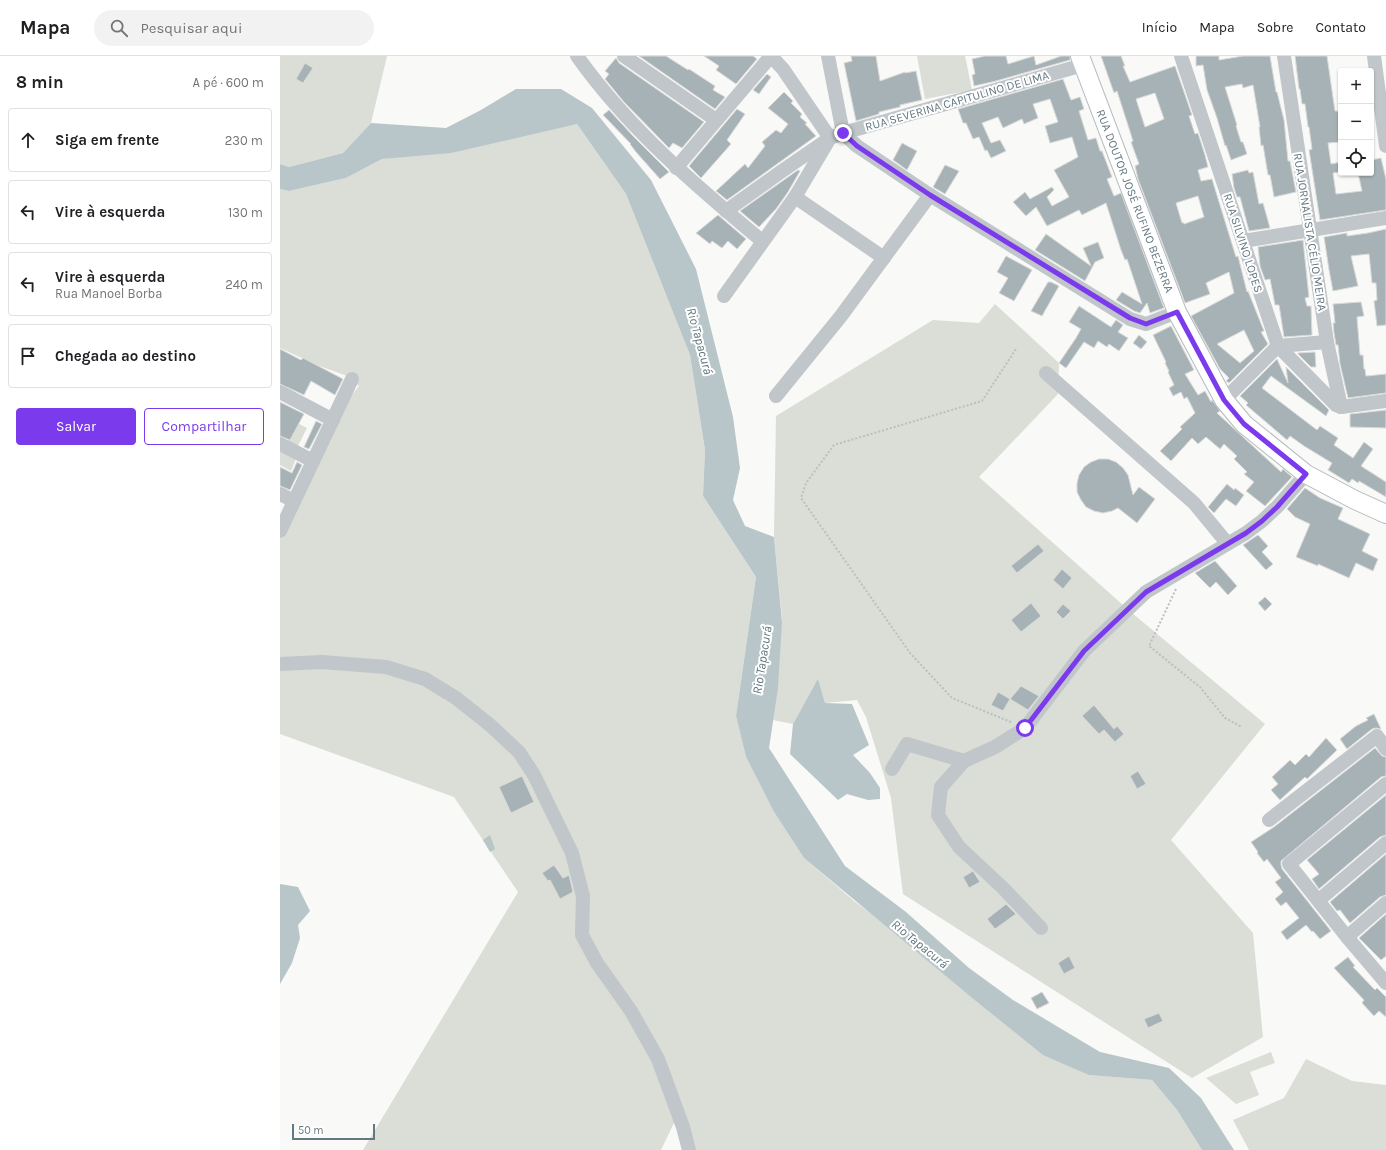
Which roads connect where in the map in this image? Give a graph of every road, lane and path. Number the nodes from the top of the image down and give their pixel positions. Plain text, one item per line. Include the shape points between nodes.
1 (576, 56) edge
2 (624, 56) edge
3 (771, 56) edge
4 (828, 56) edge
5 (1181, 56) edge
6 (1284, 56) edge
7 (1374, 56) edge
8 (1082, 61) edge
9 (716, 120) junction
10 (843, 133) junction
11 (830, 138) junction
12 (1386, 146) edge
13 (676, 168) junction
14 (930, 195) junction
15 (795, 197) junction
16 (726, 211) junction
17 (1386, 218) edge
18 (1310, 230) junction
19 (762, 241) junction
20 (1243, 241) junction
21 (884, 258) junction
22 (724, 296) dead end
23 (1177, 312) junction
24 (1327, 342) junction
25 (1278, 346) junction
26 (1016, 349) dead end
27 (1046, 373) dead end
28 (352, 379) dead end
29 (280, 392) edge
30 (776, 396) dead end
31 (1224, 400) junction
32 (1386, 401) edge
33 (1341, 407) junction
34 (333, 420) junction
35 (280, 444) edge
36 (313, 461) junction
37 (1306, 474) junction
38 (280, 494) edge
39 (294, 501) junction
40 (1386, 514) edge
41 (280, 531) edge
42 (1227, 543) junction
43 (1186, 569) junction
44 (280, 664) edge
45 (1242, 727) dead end
46 (1025, 728) junction
47 (1386, 749) edge
48 (964, 761) junction
49 (892, 769) dead end
50 (1386, 784) edge
51 (1269, 820) dead end
52 (1386, 843) edge
53 (1318, 900) junction
54 (1386, 903) edge
55 (1042, 928) dead end
56 (1347, 937) junction
57 (1384, 978) edge
58 (689, 1150) edge

1 - 13 street via 589,74
2 - 9 street
3 - 9 street
3 - 11 street via 783,69
4 - 10 street
5 - 20 street, RUA SILVINO LOPES
6 - 18 street, RUA JORNALISTA CÉLIO MEIRA
7 - 12 street
8 - 10 street, RUA SEVERINA CAPITULINO DE LIMA
8 - 23 main road, RUA DOUTOR JOSÉ RUFINO BEZERRA
9 - 13 street
10 - 11 street, RUA SEVERINA CAPITULINO DE LIMA
10 - 14 street via 857,146
11 - 15 street
11 - 16 street, RUA SEVERINA CAPITULINO DE LIMA
13 - 16 street
14 - 21 street
14 - 23 street via 1130,318 1146,324
15 - 19 street
15 - 21 street
16 - 19 street
17 - 18 street
18 - 20 street
18 - 24 street, RUA JORNALISTA CÉLIO MEIRA
19 - 22 street
20 - 25 street, RUA SILVINO LOPES
21 - 30 street
23 - 31 main road, RUA DOUTOR JOSÉ RUFINO BEZERRA
24 - 25 street
24 - 33 street, RUA JORNALISTA CÉLIO MEIRA
25 - 31 street
25 - 33 street, RUA SILVINO LOPES via 1336,405
26 - 46 path via 982,401 834,445 806,483 801,498 910,653 952,698
27 - 42 street via 1194,503
28 - 34 street
29 - 34 street
31 - 37 main road, RUA DOUTOR JOSÉ RUFINO BEZERRA via 1244,424
32 - 33 street
34 - 36 street
35 - 36 street
36 - 39 street
37 - 40 main road, RUA DOUTOR JOSÉ RUFINO BEZERRA
37 - 42 street via 1262,521
38 - 39 street
39 - 41 street
42 - 43 street
43 - 45 path via 1149,646 1200,687 1225,718
43 - 46 street via 1146,592 1084,651
44 - 58 street via 322,662 386,667 425,679 456,698 519,752 534,775 572,853 583,896 582,935 597,963 631,1011 658,1059
46 - 48 street via 995,747
47 - 51 street via 1377,736
48 - 49 street via 907,744
48 - 55 street via 941,787 938,815 959,847 1004,888
50 - 53 street via 1289,864
52 - 53 street
53 - 56 street
54 - 56 street
56 - 57 street

